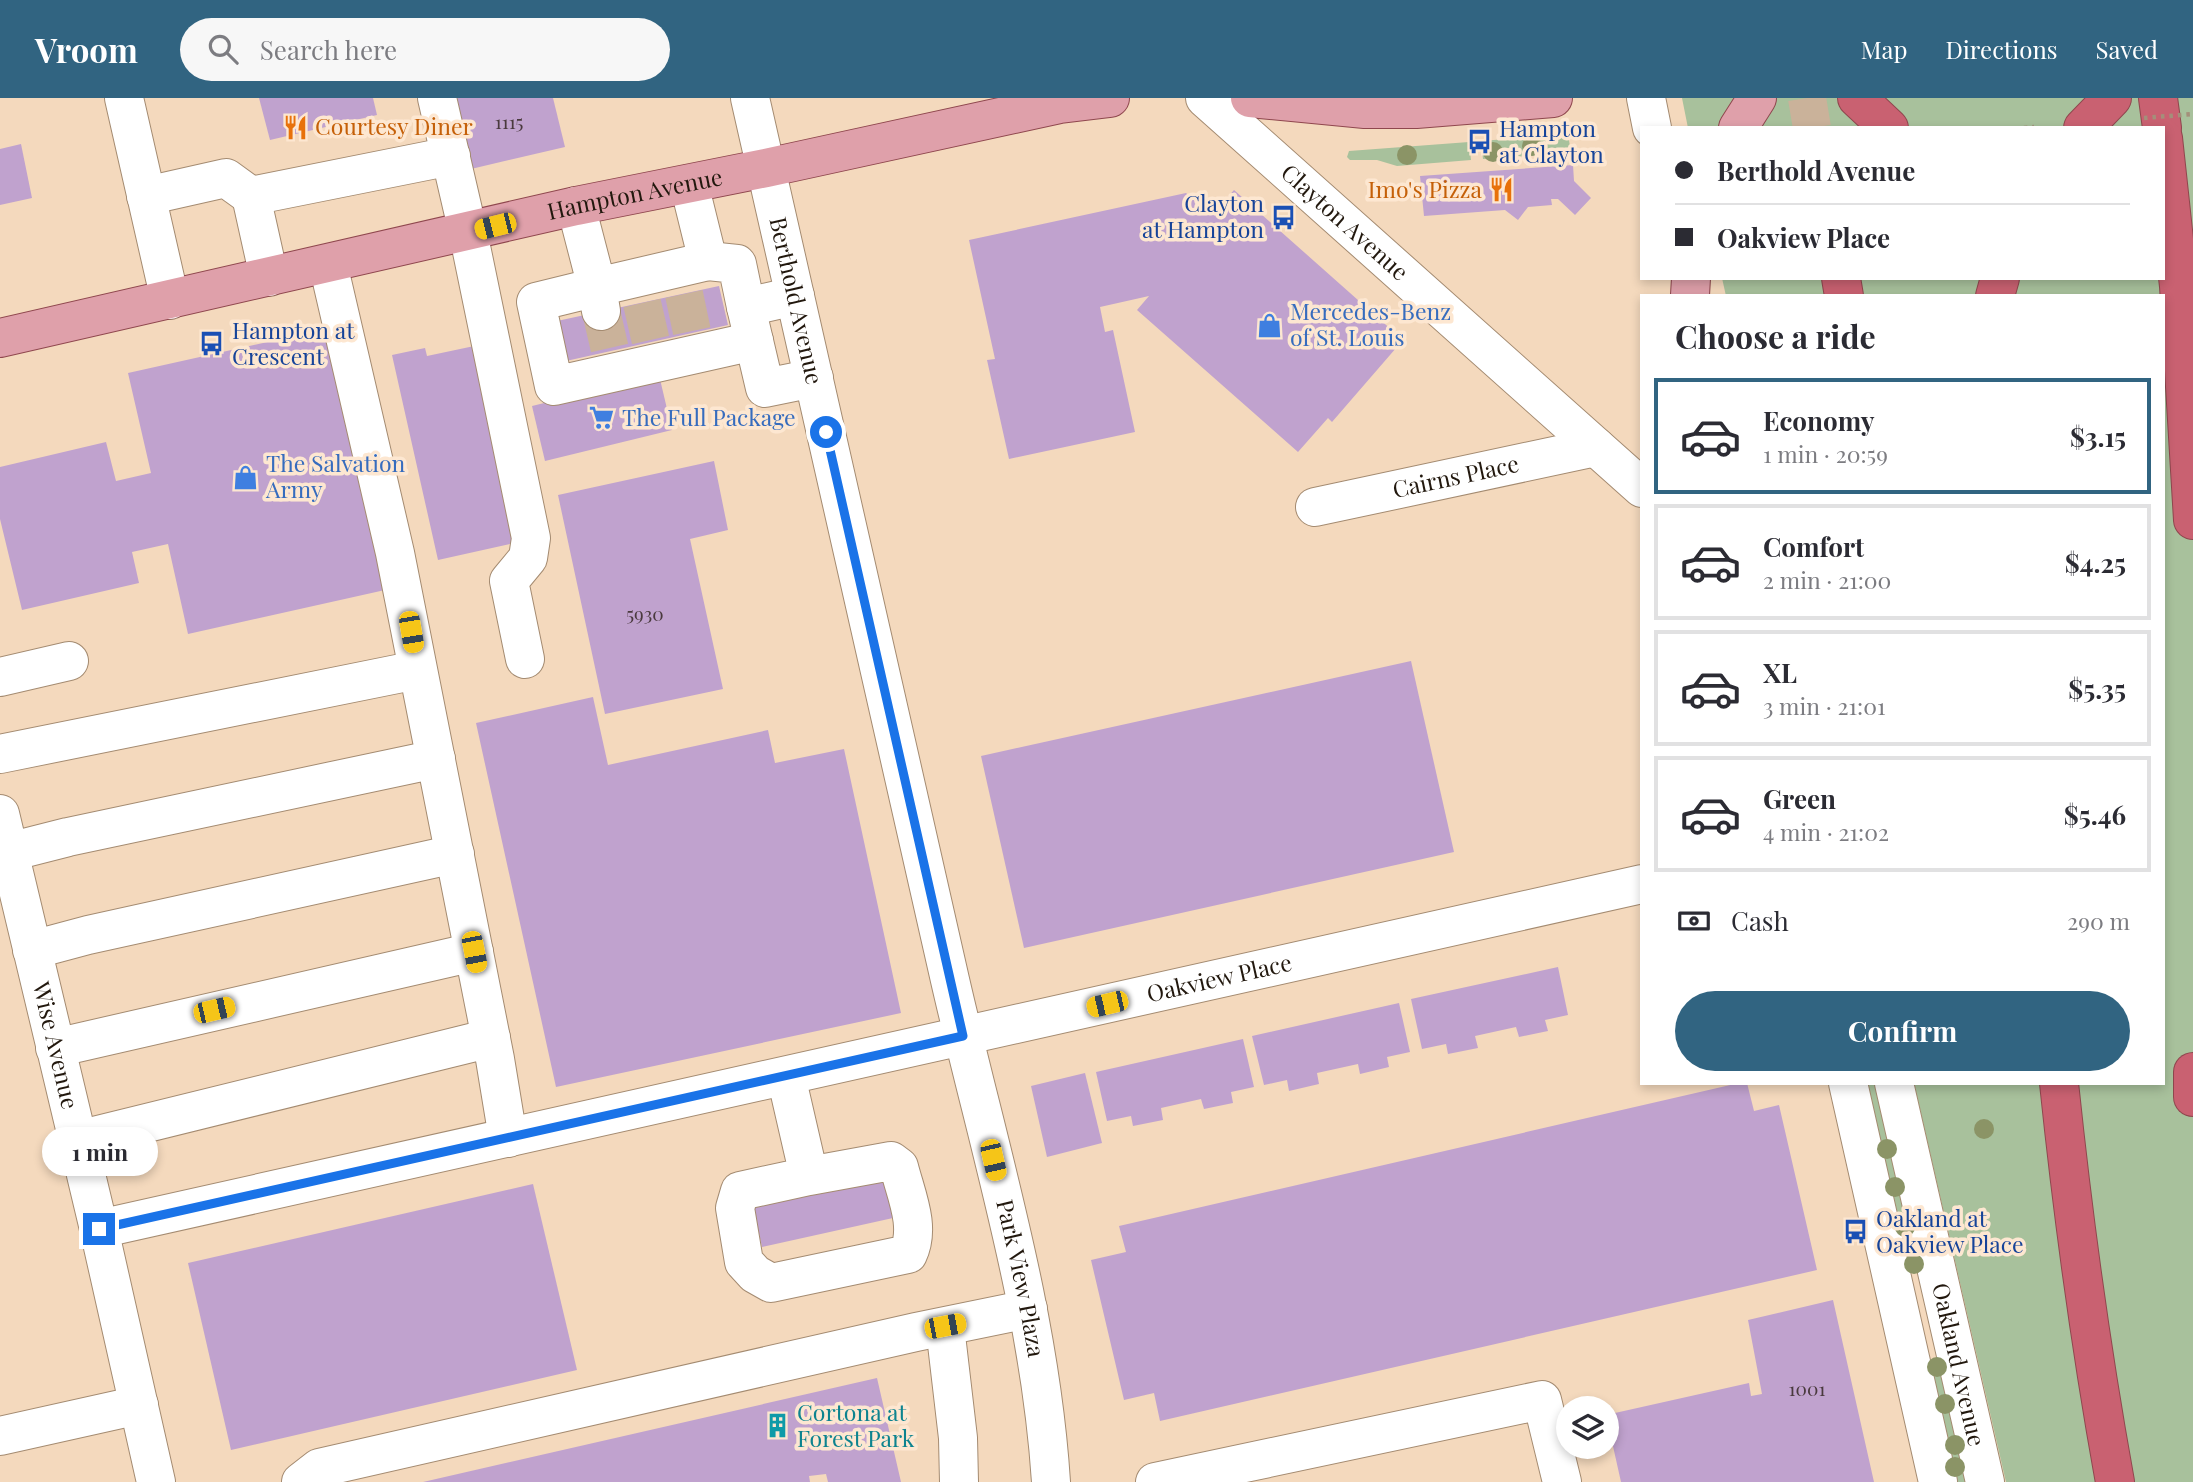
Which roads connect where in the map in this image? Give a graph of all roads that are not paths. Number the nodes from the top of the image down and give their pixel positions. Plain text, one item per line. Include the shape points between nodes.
1 (124, 98) edge
2 (437, 98) edge
3 (750, 98) edge
4 (1110, 98) edge
5 (1205, 98) edge
6 (1250, 98) edge
7 (1553, 98) edge
8 (1646, 98) edge
9 (1757, 98) edge
10 (1857, 98) edge
11 (1652, 126) edge
12 (1739, 126) edge
13 (1887, 126) edge
14 (451, 156) junction
15 (766, 168) junction
16 (2165, 181) edge
17 (689, 184) junction
18 (146, 196) junction
19 (251, 196) junction
20 (576, 206) junction
21 (468, 232) junction
22 (328, 264) junction
23 (690, 274) junction
24 (269, 277) junction
25 (795, 296) junction
26 (599, 299) junction
27 (170, 300) junction
28 (750, 324) junction
29 (0, 338) edge
30 (814, 378) junction
31 (1596, 447) junction
32 (1640, 486) edge
33 (1315, 507) dead end
34 (2193, 520) edge
35 (526, 659) dead end
36 (69, 661) dead end
37 (417, 670) junction
38 (0, 677) edge
39 (0, 754) edge
40 (436, 759) junction
41 (0, 814) edge
42 (9, 852) junction
43 (454, 854) junction
44 (1640, 884) edge
45 (32, 950) junction
46 (474, 952) junction
47 (963, 1036) junction
48 (491, 1038) junction
49 (55, 1048) junction
50 (2193, 1072) edge
51 (786, 1076) junction
52 (1848, 1085) edge
53 (1894, 1085) edge
54 (2059, 1085) edge
55 (2193, 1097) edge
56 (508, 1138) junction
57 (78, 1140) junction
58 (809, 1176) junction
59 (99, 1229) junction
60 (1028, 1310) junction
61 (945, 1326) junction
62 (139, 1405) junction
63 (0, 1436) edge
64 (156, 1482) edge
65 (301, 1482) edge
66 (960, 1482) edge
67 (1051, 1482) edge
68 (1155, 1482) edge
69 (1562, 1482) edge
70 (1938, 1482) edge
71 (1985, 1482) edge
72 (2115, 1482) edge

1 - 18 street
2 - 14 street
3 - 15 street, Berthold Avenue
4 - 15 main road, Hampton Avenue via 1060,104
5 - 31 street, Clayton Avenue
6 - 7 main road via 1403,109
8 - 11 street
9 - 12 main road
10 - 13 highway
14 - 19 street
14 - 21 street
15 - 17 main road, Hampton Avenue
15 - 25 street, Berthold Avenue
16 - 34 highway via 2179,286
17 - 20 main road, Hampton Avenue
17 - 23 street
18 - 19 street via 226,178
18 - 27 street
19 - 24 street
20 - 21 main road, Hampton Avenue
20 - 26 street
21 - 22 main road, Hampton Avenue
21 - 35 street via 531,538 528,558 509,582
22 - 24 main road, Hampton Avenue
22 - 37 street via 395,553
23 - 26 street
23 - 28 street via 737,264
24 - 27 main road, Hampton Avenue
25 - 28 street
25 - 30 street, Berthold Avenue
26 - 28 street via 536,302 554,386 612,361 694,343
27 - 29 main road, Hampton Avenue
28 - 30 street via 765,388
30 - 47 street, Berthold Avenue
31 - 32 street, Clayton Avenue
31 - 33 street, Cairns Place
36 - 38 street
37 - 39 street
37 - 40 street
40 - 42 street
40 - 43 street
41 - 42 street, Wise Avenue
42 - 45 street, Wise Avenue
43 - 45 street
43 - 46 street
44 - 47 street, Oakview Place
45 - 49 street, Wise Avenue
46 - 48 street
46 - 49 street
47 - 51 street, Oakview Place
47 - 60 street, Park View Plaza
48 - 56 street
48 - 57 street
49 - 57 street, Wise Avenue
50 - 55 highway
51 - 56 street, Oakview Place
51 - 58 street
52 - 70 street, Oakland Avenue
53 - 71 street, Oakland Avenue
54 - 72 highway via 2088,1326
56 - 59 street, Oakview Place
57 - 59 street, Wise Avenue
58 - 58 street via 740,1191 734,1208 744,1262 755,1274 771,1283 908,1254 913,1223 899,1167 891,1161
59 - 62 street, Wise Avenue
60 - 61 street
60 - 67 street, Park View Plaza via 1048,1432
61 - 65 street via 319,1468
61 - 66 street
62 - 63 street
62 - 64 street, Wise Avenue
68 - 69 street via 1542,1400

